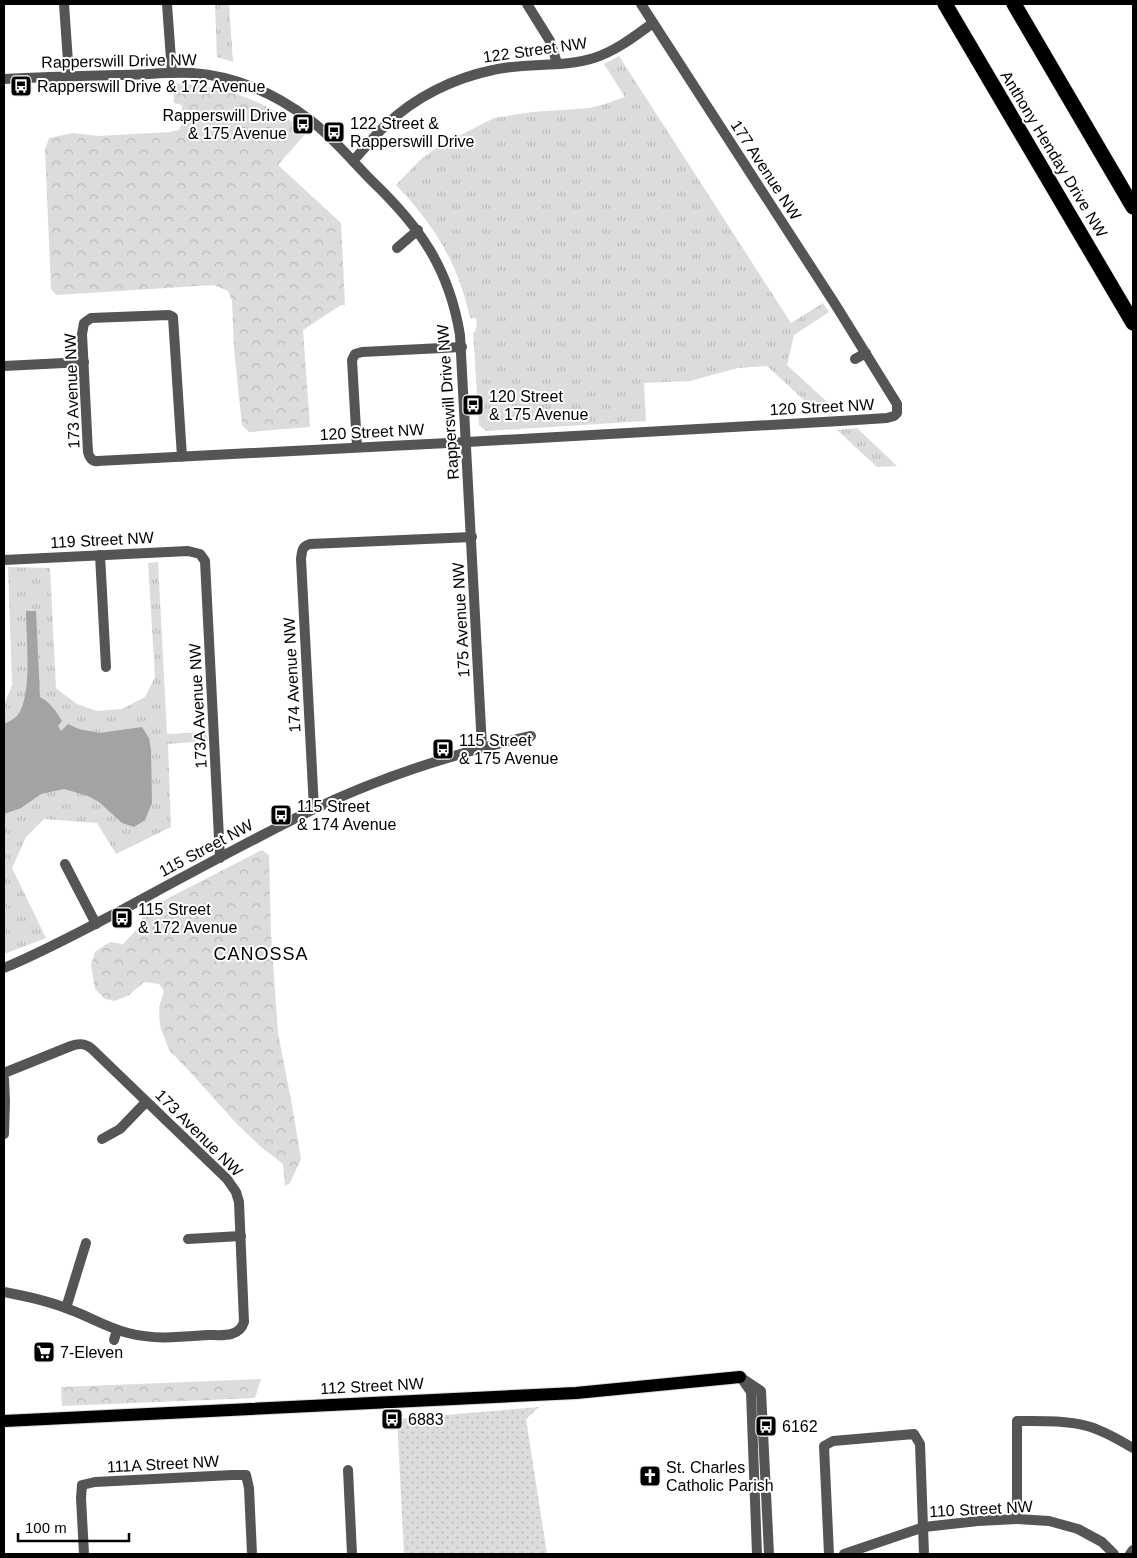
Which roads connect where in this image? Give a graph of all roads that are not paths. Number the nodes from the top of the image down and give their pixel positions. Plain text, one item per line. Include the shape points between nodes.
1 (64, 4) edge
2 (167, 4) edge
3 (527, 4) edge
4 (641, 4) edge
5 (945, 4) edge
6 (1014, 4) edge
7 (653, 23) junction
8 (557, 63) junction
9 (172, 73) junction
10 (69, 76) junction
11 (4, 79) edge
12 (352, 161) junction
13 (1133, 207) edge
14 (418, 230) junction
15 (396, 248) dead end
16 (1133, 323) edge
17 (462, 347) junction
18 (866, 353) junction
19 (855, 359) dead end
20 (84, 362) junction
21 (4, 366) edge
22 (897, 413) joint
23 (466, 442) junction
24 (357, 447) junction
25 (182, 457) junction
26 (90, 458) joint
27 (469, 492) joint
28 (472, 537) junction
29 (200, 554) joint
30 (100, 555) junction
31 (4, 560) edge
32 (106, 667) dead end
33 (532, 736) dead end
34 (482, 747) junction
35 (314, 809) junction
36 (220, 858) junction
37 (65, 864) dead end
38 (96, 924) junction
39 (4, 968) edge
40 (4, 1073) edge
41 (4, 1079) edge
42 (146, 1102) junction
43 (4, 1134) edge
44 (102, 1138) dead end
45 (241, 1236) junction
46 (188, 1239) dead end
47 (86, 1243) dead end
48 (4, 1292) edge
49 (66, 1308) junction
50 (118, 1330) junction
51 (114, 1340) dead end
52 (740, 1377) junction
53 (4, 1421) edge
54 (1133, 1448) edge
55 (348, 1470) dead end
56 (1016, 1519) junction
57 (924, 1527) junction
58 (1133, 1550) edge
59 (84, 1554) edge
60 (252, 1554) edge
61 (352, 1554) edge
62 (757, 1554) edge
63 (769, 1554) edge
64 (828, 1554) edge
65 (844, 1554) edge
66 (924, 1554) edge
67 (1114, 1554) edge
68 (1130, 1554) edge

1 - 10 street
2 - 9 street
3 - 8 street via 550,41
4 - 7 street, 177 Avenue NW
5 - 16 highway, Anthony Henday Drive NW
6 - 13 highway
7 - 8 street, 122 Street NW via 604,54 586,60
7 - 18 street, 177 Avenue NW
8 - 12 street, 122 Street NW via 494,69 446,85 394,118
9 - 10 street, Rapperswill Drive NW
9 - 12 street, Rapperswill Drive NW via 213,76 261,90 311,120
10 - 11 street, Rapperswill Drive NW
12 - 14 street, Rapperswill Drive NW
14 - 15 street
14 - 17 street, Rapperswill Drive NW via 437,261 450,292 457,312
17 - 23 street, Rapperswill Drive NW
17 - 24 street via 355,354 352,360
18 - 19 street
18 - 22 street, 177 Avenue NW via 897,404
20 - 21 street
20 - 25 street, 173 Avenue NW via 82,334 84,323 91,318 173,317
20 - 26 street, 173 Avenue NW
22 - 23 street, 120 Street NW via 887,418 746,421
23 - 24 street, 120 Street NW
23 - 27 street, Rapperswill Drive NW
24 - 25 street, 120 Street NW
25 - 26 street, 120 Street NW via 96,462
27 - 28 street, 175 Avenue NW
28 - 34 street, 175 Avenue NW
28 - 35 street, 174 Avenue NW via 310,544 302,548
29 - 30 street, 119 Street NW via 188,551
29 - 36 street, 173A Avenue NW via 205,561
30 - 31 street, 119 Street NW
30 - 32 street
33 - 34 street, 115 Street NW
34 - 35 street, 115 Street NW via 381,780
35 - 36 street, 115 Street NW
36 - 38 street, 115 Street NW
37 - 38 street
38 - 39 street, 115 Street NW
40 - 42 street, 173 Avenue NW via 82,1044 92,1049
41 - 43 street
42 - 44 street via 120,1129
42 - 45 street, 173 Avenue NW via 232,1185 239,1202
45 - 46 street
45 - 50 street, 173 Avenue NW via 245,1319 242,1329 232,1334 163,1338
47 - 49 street
48 - 49 street
49 - 50 street
50 - 51 street
52 - 53 main road, 112 Street NW via 581,1392
52 - 62 street via 751,1392
52 - 63 street via 761,1391
54 - 56 street via 1088,1426 1017,1421
55 - 61 street
56 - 57 street, 110 Street NW
56 - 67 street, 110 Street NW via 1049,1521 1078,1528 1102,1542
57 - 64 street via 920,1444 914,1434 833,1441 824,1446
57 - 65 street, 110 Street NW
57 - 66 street
58 - 68 street
59 - 60 street, 111A Street NW via 82,1485 246,1475

